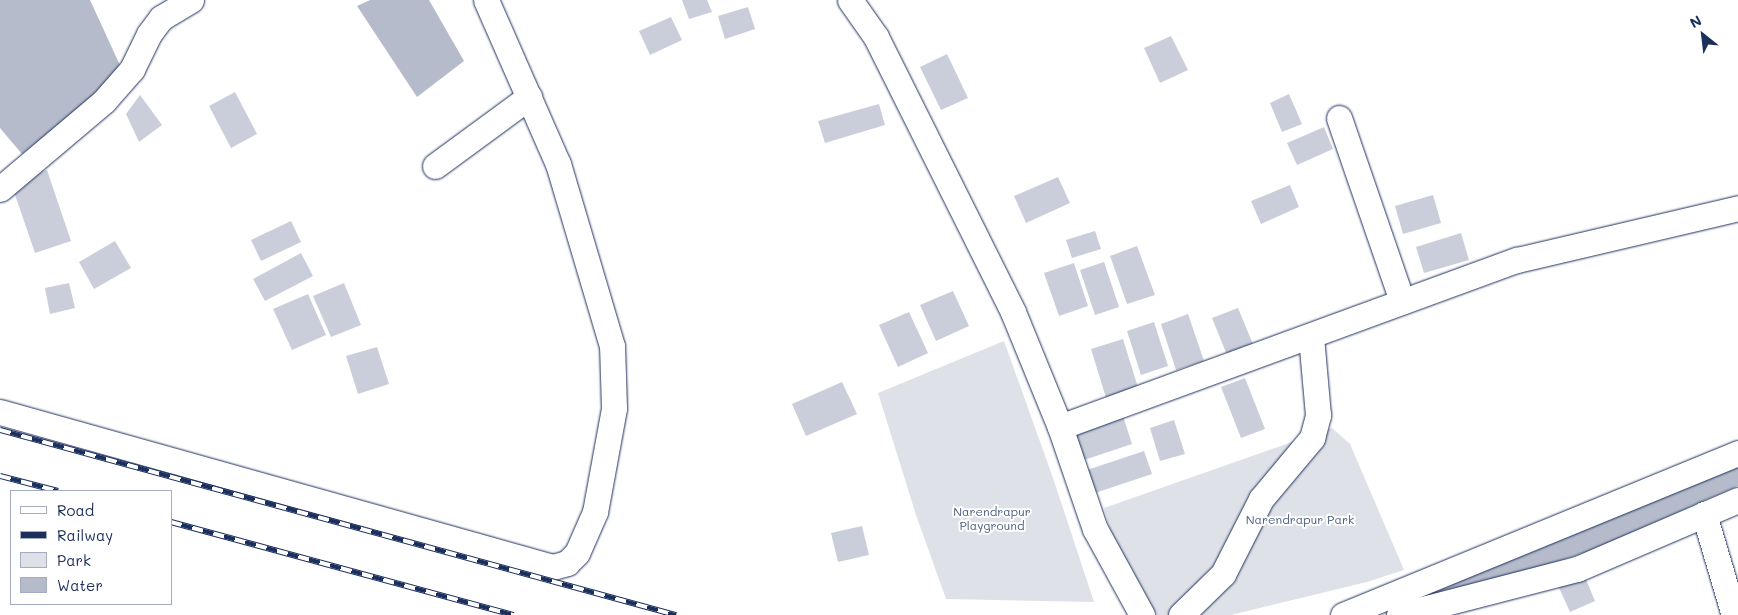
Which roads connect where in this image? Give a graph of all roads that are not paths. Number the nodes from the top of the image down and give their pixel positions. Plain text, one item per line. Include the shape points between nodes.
1 (191, 0) edge
2 (486, 0) edge
3 (850, 0) edge
4 (529, 97) junction
5 (1339, 118) dead end
6 (435, 166) dead end
7 (0, 189) edge
8 (1738, 208) edge
9 (1402, 300) junction
10 (1311, 338) junction
11 (0, 412) edge
12 (1060, 426) junction
13 (1738, 453) edge
14 (1738, 500) edge
15 (1704, 514) junction
16 (1142, 615) edge
17 (1181, 615) edge
18 (1343, 615) edge
19 (1399, 615) edge
20 (1734, 615) edge

1 - 7 street via 161,18 149,34 132,69 104,101
2 - 4 street
3 - 12 street via 876,37 1012,312
4 - 6 street
4 - 11 street via 558,164 612,346 615,376 614,408 595,512 577,553 567,563 554,567
5 - 9 street
8 - 9 street via 1517,260
9 - 10 street
10 - 12 street
10 - 17 street via 1318,400 1312,438 1261,498 1223,574
12 - 16 street via 1095,529
13 - 18 street
14 - 15 street
15 - 19 street via 1577,569
15 - 20 street

